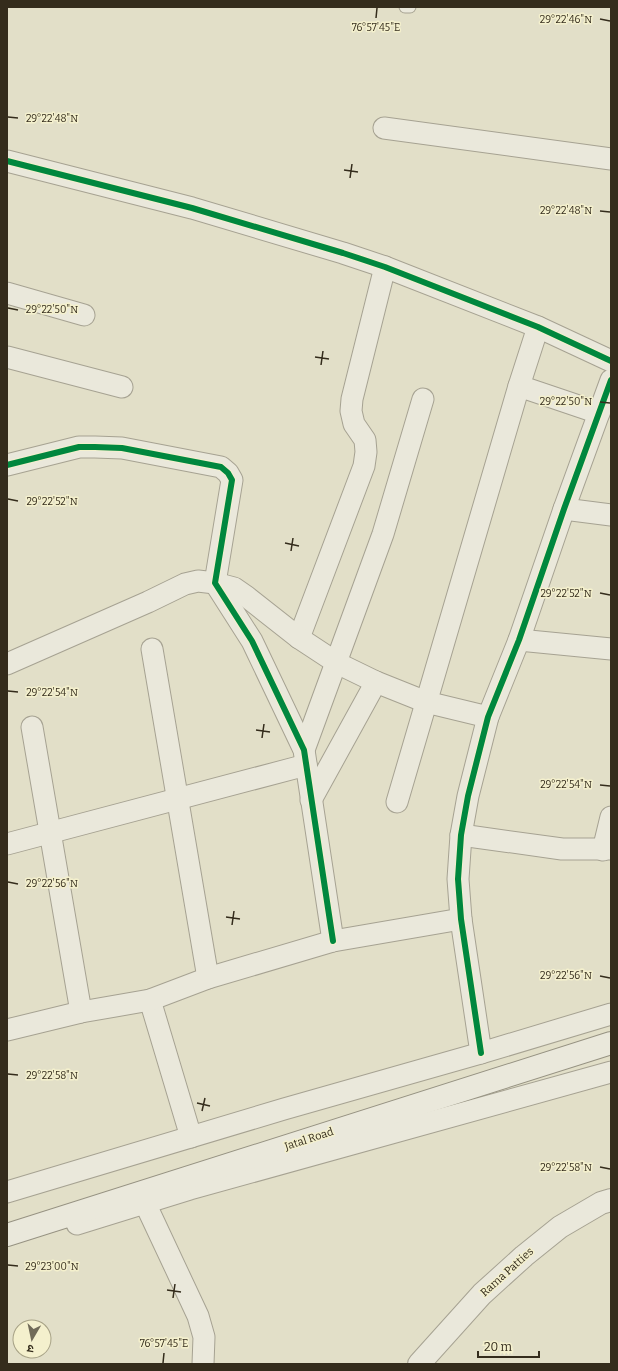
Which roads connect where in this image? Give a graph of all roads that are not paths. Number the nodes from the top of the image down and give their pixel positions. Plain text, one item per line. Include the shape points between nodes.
1 (405, 7) edge
2 (410, 7) edge
3 (384, 128) dead end
4 (611, 159) edge
5 (7, 161) edge
6 (385, 267) junction
7 (7, 293) edge
8 (84, 316) dead end
9 (538, 327) junction
10 (7, 357) edge
11 (611, 361) edge
12 (611, 380) edge
13 (519, 386) junction
14 (122, 387) dead end
15 (423, 398) dead end
16 (599, 413) junction
17 (7, 465) edge
18 (564, 509) junction
19 (611, 515) edge
20 (215, 583) junction
21 (298, 638) junction
22 (519, 640) junction
23 (152, 649) dead end
24 (611, 649) edge
25 (337, 663) junction
26 (7, 664) edge
27 (376, 682) junction
28 (426, 702) junction
29 (488, 717) junction
30 (32, 727) dead end
31 (305, 757) junction
32 (178, 798) junction
33 (312, 800) junction
34 (397, 802) dead end
35 (611, 817) edge
36 (50, 832) junction
37 (461, 835) junction
38 (7, 844) edge
39 (607, 850) edge
40 (461, 919) junction
41 (333, 942) junction
42 (208, 978) junction
43 (150, 1000) junction
44 (81, 1012) junction
45 (611, 1014) edge
46 (7, 1030) edge
47 (611, 1043) edge
48 (481, 1053) junction
49 (611, 1072) edge
50 (191, 1137) junction
51 (7, 1192) edge
52 (611, 1200) edge
53 (145, 1203) junction
54 (7, 1235) edge
55 (7, 1245) edge
56 (203, 1364) edge
57 (419, 1364) edge

1 - 2 lane
3 - 4 street
5 - 6 street via 192,208 343,252
6 - 9 street
6 - 21 street via 352,399 354,424 365,440 364,466
7 - 8 street
9 - 11 street
9 - 13 street
10 - 14 street
12 - 16 street
13 - 16 street
13 - 28 street
15 - 25 street via 382,534
16 - 18 street
17 - 20 street via 79,447 95,447 122,448 221,467 232,480
18 - 19 street
18 - 22 street
20 - 21 street via 234,588
20 - 26 street via 198,580 185,584
20 - 31 street via 252,641
21 - 25 street
22 - 24 street
22 - 29 street
23 - 32 street
25 - 27 street
25 - 31 street
27 - 28 street
27 - 33 street
28 - 29 street
28 - 34 street
29 - 37 street
30 - 36 street
31 - 32 street
31 - 33 street
32 - 36 street
32 - 42 street
33 - 41 street
35 - 39 street
36 - 38 street
36 - 44 street
37 - 39 street via 562,849
37 - 40 street via 458,879
40 - 41 street
40 - 48 street
41 - 42 street
42 - 43 street
43 - 44 street
43 - 50 street
44 - 46 street
45 - 48 street
47 - 54 main road, Jatal Road
48 - 50 street
49 - 53 street
50 - 51 street
52 - 57 main road, Rama Patties via 601,1203 560,1227 524,1256 482,1294
53 - 55 street
53 - 56 street via 198,1316 204,1337

